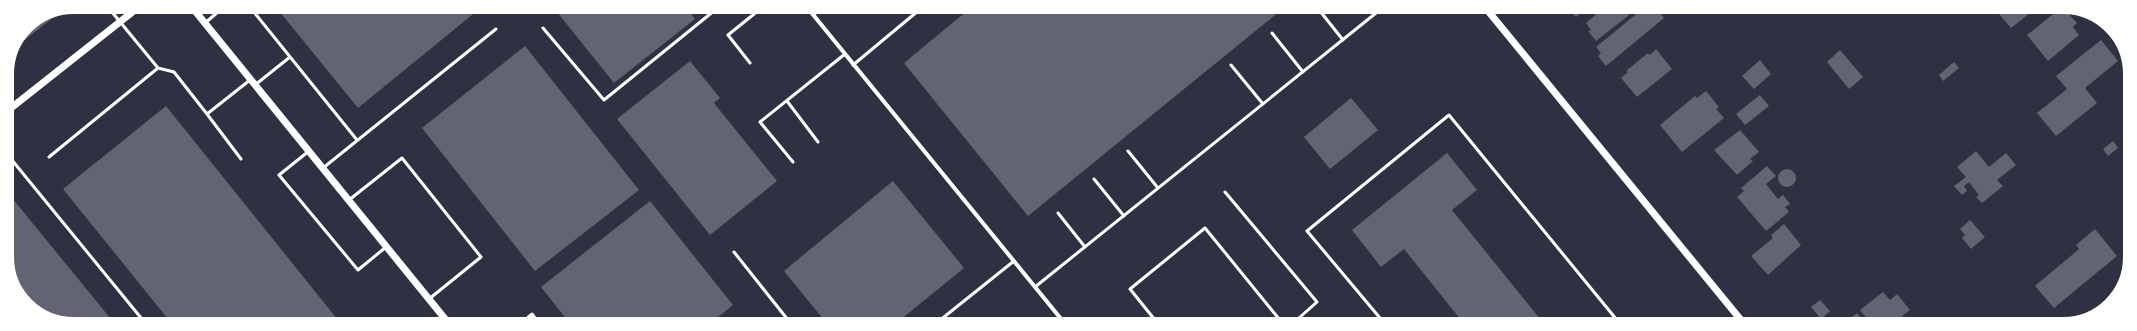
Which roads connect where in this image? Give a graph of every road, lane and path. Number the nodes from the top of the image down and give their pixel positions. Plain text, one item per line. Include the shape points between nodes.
1 (113, 13) edge
2 (131, 13) edge
3 (197, 13) edge
4 (217, 13) edge
5 (255, 13) edge
6 (711, 13) edge
7 (755, 13) edge
8 (816, 13) edge
9 (916, 13) edge
10 (1322, 13) edge
11 (1376, 13) edge
12 (1490, 13) edge
13 (813, 15) joint
14 (120, 22) junction
15 (205, 23) junction
16 (543, 28) dead end
17 (496, 29) dead end
18 (1272, 33) dead end
19 (1343, 40) junction
20 (845, 54) junction
21 (290, 57) junction
22 (750, 63) dead end
23 (853, 65) junction
24 (1231, 65) dead end
25 (158, 68) junction
26 (1303, 72) junction
27 (253, 82) junction
28 (786, 101) junction
29 (1263, 104) junction
30 (13, 106) edge
31 (207, 114) junction
32 (357, 140) junction
33 (818, 142) dead end
34 (308, 151) junction
35 (1128, 151) dead end
36 (49, 157) dead end
37 (242, 159) dead end
38 (13, 161) edge
39 (793, 162) dead end
40 (322, 168) junction
41 (1094, 179) dead end
42 (1158, 188) junction
43 (1225, 192) dead end
44 (349, 200) junction
45 (1058, 213) dead end
46 (1124, 216) junction
47 (387, 246) junction
48 (1085, 247) junction
49 (734, 252) dead end
50 (1014, 261) junction
51 (1035, 287) junction
52 (429, 298) junction
53 (141, 318) edge
54 (443, 318) edge
55 (527, 318) edge
56 (535, 318) edge
57 (786, 318) edge
58 (943, 318) edge
59 (1060, 318) edge
60 (1153, 318) edge
61 (1278, 318) edge
62 (1299, 318) edge
63 (1380, 318) edge
64 (1615, 318) edge
65 (1739, 318) edge

1 - 14 lane
2 - 14 street
3 - 15 street
4 - 15 lane
5 - 21 lane
6 - 16 lane via 604,100
7 - 22 lane via 728,35
8 - 13 lane
9 - 23 lane
10 - 19 lane
11 - 19 lane
12 - 65 street
13 - 20 street
14 - 25 lane
14 - 30 street
15 - 27 street
17 - 32 lane
18 - 26 lane
19 - 26 lane
20 - 23 street
20 - 28 lane
21 - 27 lane
21 - 32 lane
23 - 50 street
24 - 29 lane
25 - 31 lane via 174,72
25 - 36 lane
26 - 29 lane
27 - 31 lane
27 - 34 street
28 - 33 lane
28 - 39 lane via 760,122
29 - 42 lane
31 - 37 lane
32 - 40 lane
34 - 40 street
34 - 47 lane via 279,175 358,270
35 - 42 lane
38 - 53 lane
40 - 44 street
41 - 46 lane
42 - 46 lane
43 - 62 lane via 1317,302
44 - 47 street
44 - 52 lane via 402,158 481,257
45 - 48 lane
46 - 48 lane
47 - 52 street
48 - 51 lane
49 - 57 lane
50 - 51 street
50 - 58 lane
51 - 59 street
52 - 54 street
55 - 56 lane via 532,314
60 - 61 lane via 1130,289 1205,228
63 - 64 lane via 1308,231 1449,114

